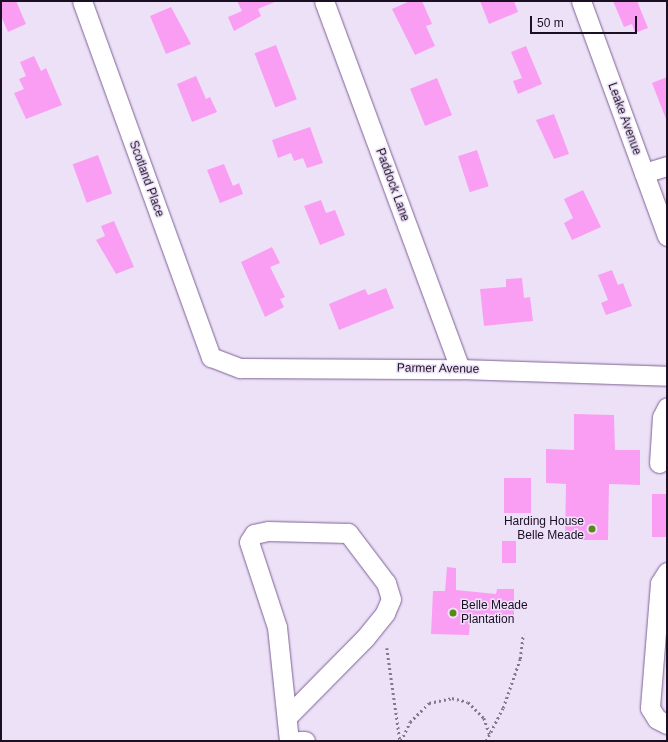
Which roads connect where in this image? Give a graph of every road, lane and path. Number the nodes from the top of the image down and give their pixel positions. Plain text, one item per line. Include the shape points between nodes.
1 (82, 1) edge
2 (324, 1) edge
3 (581, 1) edge
4 (667, 166) edge
5 (644, 173) junction
6 (667, 236) edge
7 (211, 357) joint
8 (460, 369) junction
9 (667, 376) edge
10 (667, 407) edge
11 (659, 463) dead end
12 (667, 572) edge
13 (662, 611) edge
14 (523, 634) dead end
15 (387, 648) dead end
16 (287, 717) junction
17 (667, 724) edge
18 (490, 735) junction
19 (289, 741) edge
20 (300, 741) edge
21 (305, 741) edge
22 (401, 741) edge
23 (486, 741) edge

1 - 7 street, Scotland Place
2 - 8 street, Paddock Lane
3 - 5 street, Leake Avenue
4 - 5 street
5 - 6 street, Leake Avenue
7 - 8 street, Parmer Avenue via 240,368
8 - 9 street, Parmer Avenue
10 - 11 street via 662,417
12 - 13 street via 660,583
13 - 17 street via 650,708 657,719
14 - 18 path via 520,659 503,708
15 - 22 path
16 - 16 street via 278,627 249,542 254,534 268,531 348,534 386,583 391,599 385,613 365,638
16 - 19 street
18 - 22 path via 484,718 468,702 452,698 429,703 410,722
18 - 23 path
20 - 21 street

